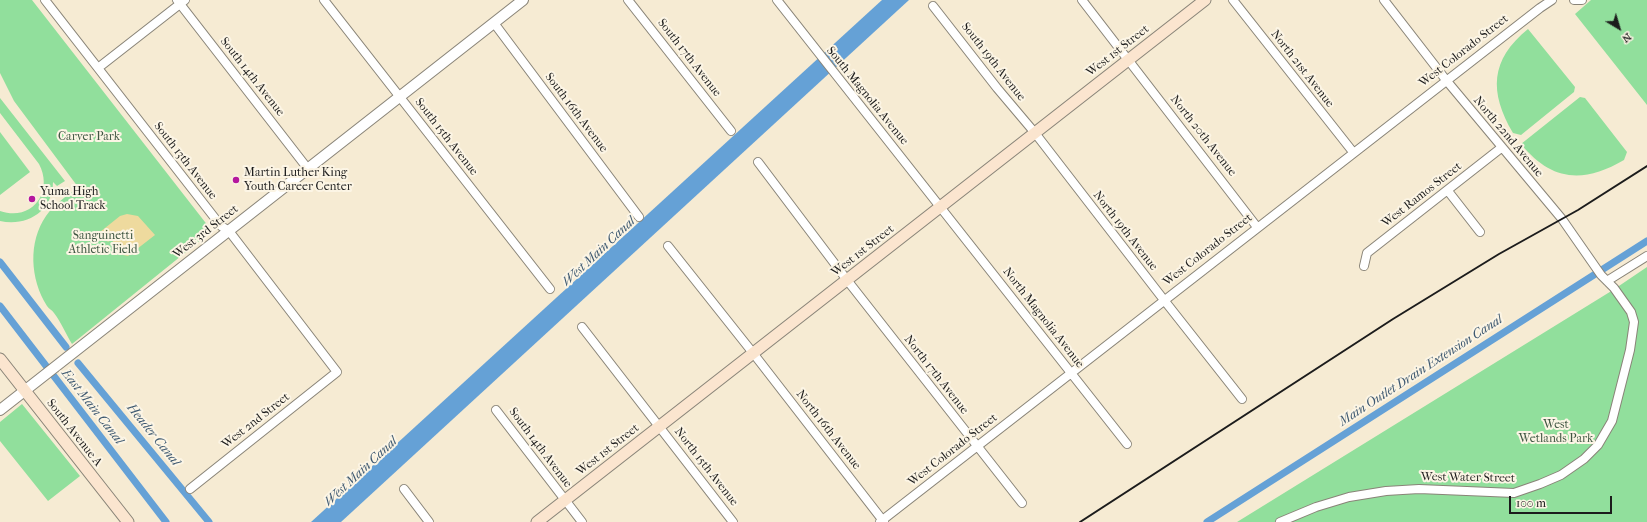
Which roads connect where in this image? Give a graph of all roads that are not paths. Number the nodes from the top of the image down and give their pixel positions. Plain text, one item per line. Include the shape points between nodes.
1 (45, 0) edge
2 (324, 0) edge
3 (523, 0) edge
4 (628, 0) edge
5 (776, 0) edge
6 (1082, 0) edge
7 (1205, 0) edge
8 (1233, 0) edge
9 (1384, 0) edge
10 (1552, 0) edge
11 (1574, 0) edge
12 (1582, 0) edge
13 (181, 1) edge
14 (933, 6) dead end
15 (494, 23) junction
16 (1129, 60) junction
17 (98, 68) junction
18 (1446, 80) junction
19 (400, 97) junction
20 (731, 131) dead end
21 (1035, 133) junction
22 (1501, 148) junction
23 (1353, 152) junction
24 (758, 162) dead end
25 (308, 169) junction
26 (1448, 191) junction
27 (940, 207) junction
28 (639, 217) dead end
29 (1258, 227) junction
30 (229, 231) junction
31 (1480, 232) dead end
32 (668, 246) dead end
33 (1647, 256) edge
34 (1364, 266) dead end
35 (847, 280) junction
36 (1607, 281) junction
37 (1614, 288) joint
38 (550, 289) dead end
39 (1164, 300) junction
40 (582, 327) dead end
41 (754, 353) junction
42 (0, 359) edge
43 (337, 372) joint
44 (1071, 373) junction
45 (24, 391) junction
46 (1242, 399) dead end
47 (0, 410) edge
48 (496, 410) dead end
49 (660, 426) junction
50 (1127, 444) dead end
51 (977, 446) junction
52 (190, 489) dead end
53 (404, 489) dead end
54 (565, 500) junction
55 (1022, 503) dead end
56 (882, 521) edge
57 (128, 522) edge
58 (429, 522) edge
59 (537, 522) edge
60 (582, 522) edge
61 (733, 522) edge
62 (1280, 522) edge

1 - 17 street, South 13th Avenue
2 - 19 street, South 15th Avenue
3 - 15 street, West 3rd Street
4 - 20 street, South 17th Avenue
5 - 27 street, South Magnolia Avenue
6 - 16 street, North 20th Avenue
7 - 16 main road, West 1st Street
8 - 23 street, North 21st Avenue
9 - 18 street, North 22nd Avenue
10 - 18 street, West Colorado Street
11 - 12 street
13 - 17 street
13 - 25 street, South 14th Avenue
14 - 21 street, South 19th Avenue
15 - 19 street, West 3rd Street
15 - 28 street, South 16th Avenue
16 - 21 main road, West 1st Street
16 - 29 street, North 20th Avenue
17 - 30 street, South 13th Avenue via 221,226
18 - 22 street, North 22nd Avenue
18 - 23 street, West Colorado Street
19 - 25 street, West 3rd Street
19 - 38 street, South 15th Avenue
21 - 27 main road, West 1st Street
21 - 39 street, North 19th Avenue
22 - 26 street, West Ramos Street
22 - 36 street, North 22nd Avenue via 1562,219
23 - 29 street, West Colorado Street
24 - 35 street
25 - 30 street, West 3rd Street
26 - 31 street
26 - 34 street, West Ramos Street via 1367,253
27 - 35 main road, West 1st Street
27 - 44 street, North Magnolia Avenue
29 - 39 street, West Colorado Street
30 - 43 street, South 13th Avenue
30 - 45 street, West 3rd Street
32 - 41 street
33 - 36 street
35 - 41 main road, West 1st Street
35 - 51 street, North 17th Avenue
36 - 37 street, North 22nd Avenue
37 - 62 street, West Water Street via 1631,312 1634,322 1630,350 1612,421 1598,445 1584,459 1561,474 1514,493 1419,489 1386,491 1348,497
39 - 44 street, West Colorado Street
39 - 46 street, North 19th Avenue
40 - 49 street
41 - 49 main road, West 1st Street
41 - 56 street, North 16th Avenue
42 - 45 main road, South Avenue A
43 - 52 street, West 2nd Street
44 - 50 street, North Magnolia Avenue
44 - 51 street, West Colorado Street
45 - 47 street, West 3rd Street
45 - 57 main road, South Avenue A
48 - 54 street, South 14th Avenue
49 - 54 main road, West 1st Street
49 - 61 street, North 15th Avenue
51 - 55 street, North 17th Avenue
51 - 56 street, West Colorado Street
53 - 58 street
54 - 59 main road, West 1st Street
54 - 60 street, South 14th Avenue

